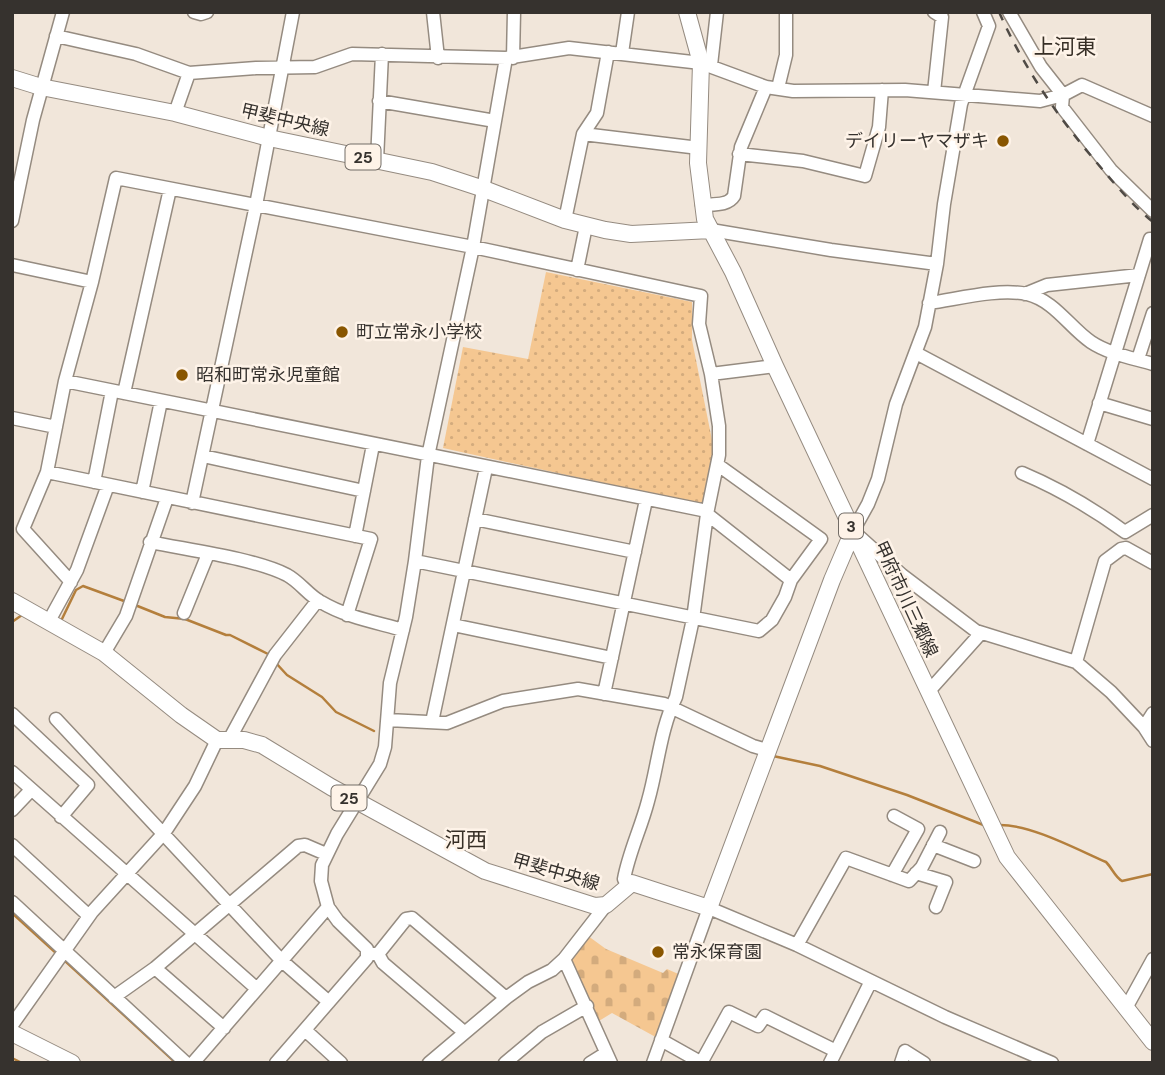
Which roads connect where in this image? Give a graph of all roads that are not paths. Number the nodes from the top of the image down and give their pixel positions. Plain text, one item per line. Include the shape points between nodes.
1 (63, 12) edge
2 (194, 12) edge
3 (207, 12) edge
4 (293, 12) edge
5 (433, 12) edge
6 (514, 12) edge
7 (628, 12) edge
8 (687, 12) edge
9 (717, 12) edge
10 (786, 12) edge
11 (934, 12) edge
12 (983, 12) edge
13 (1009, 12) edge
14 (56, 36) junction
15 (615, 53) junction
16 (382, 54) junction
17 (438, 58) junction
18 (509, 58) junction
19 (706, 64) junction
20 (280, 68) junction
21 (189, 73) junction
22 (12, 78) edge
23 (41, 87) junction
24 (772, 88) junction
25 (882, 90) junction
26 (934, 92) junction
27 (1063, 95) junction
28 (964, 96) junction
29 (379, 101) junction
30 (175, 113) junction
31 (1153, 116) edge
32 (495, 121) junction
33 (583, 134) junction
34 (269, 138) junction
35 (699, 148) junction
36 (739, 154) junction
37 (377, 160) junction
38 (170, 189) junction
39 (484, 189) junction
40 (256, 205) junction
41 (702, 205) junction
42 (1153, 211) edge
43 (565, 220) junction
44 (12, 221) edge
45 (586, 226) junction
46 (710, 230) junction
47 (1153, 239) edge
48 (473, 247) junction
49 (937, 264) junction
50 (12, 265) edge
51 (577, 270) junction
52 (1139, 275) junction
53 (92, 282) junction
54 (1025, 294) junction
55 (929, 303) junction
56 (1153, 313) edge
57 (1115, 352) junction
58 (916, 353) junction
59 (1138, 359) junction
60 (1153, 364) edge
61 (775, 366) junction
62 (711, 374) junction
63 (65, 381) junction
64 (118, 392) junction
65 (161, 401) junction
66 (1099, 403) junction
67 (213, 412) junction
68 (12, 418) edge
69 (1153, 419) edge
70 (56, 427) junction
71 (1087, 444) junction
72 (373, 445) junction
73 (203, 456) junction
74 (428, 456) junction
75 (718, 465) junction
76 (486, 468) junction
77 (47, 472) junction
78 (1022, 473) dead end
79 (1153, 479) edge
80 (94, 482) junction
81 (108, 485) junction
82 (364, 491) junction
83 (142, 492) junction
84 (166, 498) junction
85 (646, 500) junction
86 (192, 503) junction
87 (707, 513) junction
88 (1153, 514) edge
89 (475, 519) junction
90 (853, 531) junction
91 (1125, 532) junction
92 (355, 536) junction
93 (149, 542) junction
94 (1126, 548) junction
95 (635, 552) junction
96 (208, 554) junction
97 (415, 561) junction
98 (1153, 562) edge
99 (464, 572) junction
100 (791, 580) junction
101 (71, 582) junction
102 (317, 600) junction
103 (12, 601) edge
104 (625, 603) junction
105 (184, 613) dead end
106 (347, 615) junction
107 (693, 620) junction
108 (49, 621) junction
109 (453, 625) junction
110 (403, 630) junction
111 (981, 633) junction
112 (104, 653) junction
113 (612, 657) junction
114 (1076, 662) junction
115 (929, 691) junction
116 (604, 694) junction
117 (669, 709) junction
118 (1153, 713) edge
119 (12, 714) edge
120 (57, 719) dead end
121 (388, 720) junction
122 (432, 722) junction
123 (1144, 727) junction
124 (223, 740) junction
125 (1153, 741) edge
126 (766, 753) junction
127 (12, 772) edge
128 (31, 790) junction
129 (357, 802) junction
130 (12, 810) edge
131 (894, 816) dead end
132 (61, 817) junction
133 (940, 832) dead end
134 (164, 833) junction
135 (12, 845) edge
136 (933, 845) junction
137 (326, 854) junction
138 (974, 861) dead end
139 (916, 873) junction
140 (127, 874) junction
141 (892, 875) junction
142 (628, 886) junction
143 (12, 902) edge
144 (606, 905) junction
145 (230, 906) junction
146 (328, 907) junction
147 (936, 907) dead end
148 (709, 908) junction
149 (89, 916) junction
150 (194, 933) junction
151 (797, 945) junction
152 (62, 954) junction
153 (373, 954) junction
154 (564, 959) junction
155 (282, 961) junction
156 (1152, 963) edge
157 (155, 968) junction
158 (871, 981) junction
159 (257, 989) junction
160 (114, 997) junction
161 (506, 998) junction
162 (329, 1002) junction
163 (587, 1006) junction
164 (1126, 1009) junction
165 (12, 1025) edge
166 (224, 1028) junction
167 (305, 1030) junction
168 (464, 1032) junction
169 (12, 1033) edge
170 (661, 1040) junction
171 (1153, 1042) edge
172 (1023, 1050) junction
173 (836, 1051) junction
174 (609, 1058) edge
175 (72, 1063) edge
176 (186, 1063) edge
177 (193, 1063) edge
178 (276, 1063) edge
179 (341, 1063) edge
180 (429, 1063) edge
181 (505, 1063) edge
182 (590, 1063) edge
183 (653, 1063) edge
184 (702, 1063) edge
185 (830, 1063) edge
186 (901, 1063) edge
187 (924, 1063) edge
188 (1015, 1063) edge
189 (1052, 1063) edge

1 - 14 street
2 - 3 street
4 - 20 street
5 - 17 street
6 - 18 street
7 - 15 street
8 - 19 main road, 甲府市川三郷線 / 3
9 - 19 street
10 - 24 street via 786,55
11 - 26 street via 942,17
12 - 28 street via 989,26
13 - 27 street
14 - 21 street via 136,54
14 - 23 street
15 - 18 street via 569,48
15 - 19 street
15 - 33 street via 597,113
16 - 17 street
16 - 20 street via 352,54 315,67
16 - 29 street
17 - 18 street
18 - 32 street
19 - 24 street
19 - 35 main road, 甲府市川三郷線 / 3
20 - 21 street
20 - 34 street
21 - 30 street
22 - 23 main road, 甲斐中央線 / 25
23 - 30 main road, 甲斐中央線 / 25
23 - 44 street
24 - 25 street
24 - 36 street
25 - 26 street
25 - 36 street via 879,127 865,176 803,161
26 - 28 street
27 - 28 street via 1040,101
27 - 31 street via 1082,85
27 - 42 street via 1062,107 1111,170
28 - 49 street
29 - 32 street
29 - 37 street
30 - 34 main road, 甲斐中央線 / 25
32 - 39 street
33 - 35 street
33 - 43 street
34 - 37 main road, 甲斐中央線 / 25
34 - 40 street
35 - 41 main road, 甲府市川三郷線 / 3
36 - 41 street via 731,201
37 - 39 main road, 甲斐中央線 / 25
38 - 40 street
38 - 53 street via 116,178
38 - 64 street
39 - 43 main road, 甲斐中央線 / 25
39 - 48 street
40 - 48 street
40 - 67 street
41 - 46 main road, 甲府市川三郷線 / 3
43 - 45 main road, 甲斐中央線 / 25
45 - 46 main road, 甲斐中央線 / 25 via 631,234
45 - 51 street
46 - 49 street
46 - 61 main road, 甲府市川三郷線 / 3
47 - 52 street
48 - 51 street
48 - 74 street
49 - 55 street
50 - 53 street
51 - 62 street via 701,296 699,324
52 - 54 street via 1048,285
52 - 57 street
53 - 63 street
54 - 55 street via 1007,292
54 - 57 street via 1056,310 1093,344
55 - 58 street
56 - 59 street
57 - 59 street
57 - 66 street
58 - 71 street
58 - 90 street via 896,404 878,479
59 - 60 street
61 - 62 street
61 - 90 main road, 甲府市川三郷線 / 3
62 - 75 street via 719,426
63 - 64 street
63 - 70 street
64 - 65 street
64 - 80 street
65 - 67 street
65 - 83 street
66 - 69 street
66 - 71 street
67 - 72 street
67 - 73 street
68 - 70 street
70 - 77 street
71 - 79 street
72 - 74 street
72 - 82 street
73 - 82 street
73 - 86 street
74 - 76 street
74 - 97 street
75 - 87 street
75 - 100 street via 821,539
76 - 85 street
76 - 89 street
77 - 80 street
77 - 101 street via 23,529
78 - 91 street via 1071,495
80 - 81 street
81 - 83 street
81 - 101 street
82 - 92 street
83 - 84 street
84 - 86 street
84 - 93 street
85 - 87 street
85 - 95 street
86 - 92 street
87 - 100 street
87 - 107 street
88 - 91 street
89 - 95 street
89 - 99 street
90 - 111 street via 902,575
90 - 115 main road, 甲府市川三郷線 / 3
90 - 126 main road
91 - 94 street
92 - 106 street via 371,539
93 - 96 street
93 - 112 street via 126,616
94 - 98 street
94 - 114 street via 1105,561
95 - 104 street
96 - 102 street via 286,574
96 - 105 street
97 - 99 street
97 - 110 street
99 - 104 street
99 - 109 street
100 - 107 street via 772,620 759,631
101 - 108 street
102 - 106 street
102 - 124 street via 275,655
103 - 108 main road, 甲斐中央線 / 25
104 - 107 street
104 - 113 street
106 - 110 street
107 - 117 street via 676,697
108 - 112 main road, 甲斐中央線 / 25
109 - 113 street
109 - 122 street
110 - 121 street via 390,683
111 - 114 street
111 - 115 street
112 - 124 main road, 甲斐中央線 / 25 via 181,715
113 - 116 street
114 - 123 street
115 - 164 main road, 甲府市川三郷線 / 3 via 1007,857
116 - 117 street
116 - 122 street via 578,690 503,701 447,723
117 - 126 street
117 - 142 street via 647,806 628,858 624,879
118 - 123 street
119 - 132 street via 88,785
120 - 134 street
121 - 122 street
121 - 129 street via 383,755
123 - 125 street
124 - 129 main road, 甲斐中央線 / 25 via 261,745
124 - 134 street
126 - 148 main road
127 - 128 street
128 - 130 street
128 - 132 street
129 - 137 street
129 - 144 main road, 甲斐中央線 / 25 via 485,871 595,906
131 - 141 street via 918,829
132 - 140 street
133 - 136 street
134 - 140 street
134 - 145 street
135 - 149 street
136 - 138 street
136 - 139 street
137 - 145 street via 299,846
137 - 146 street via 321,881
139 - 141 street via 909,881
139 - 147 street via 946,882
140 - 149 street
140 - 150 street
141 - 151 street via 846,859
142 - 144 main road, 甲斐中央線
142 - 148 main road via 642,884
143 - 152 street
144 - 154 street
145 - 150 street
145 - 155 street
146 - 153 street
146 - 155 street
148 - 151 street
148 - 170 street
149 - 152 street
150 - 157 street
150 - 159 street
151 - 158 street
152 - 160 street
152 - 165 street
153 - 161 street via 412,918
153 - 162 street
153 - 168 street
154 - 161 street
154 - 163 street
155 - 159 street
155 - 162 street
156 - 164 street
157 - 160 street
157 - 166 street
158 - 172 street
158 - 173 street
159 - 166 street
160 - 176 street
161 - 168 street
162 - 167 street
163 - 174 street
163 - 181 street via 542,1032
164 - 171 main road, 甲府市川三郷線 / 3
166 - 177 street
167 - 178 street
167 - 179 street
168 - 180 street
169 - 175 main road
170 - 183 street
170 - 184 street
172 - 188 street
172 - 189 street
173 - 184 street via 765,1016 758,1026 729,1012
173 - 185 street
174 - 182 street
186 - 187 street via 905,1051

